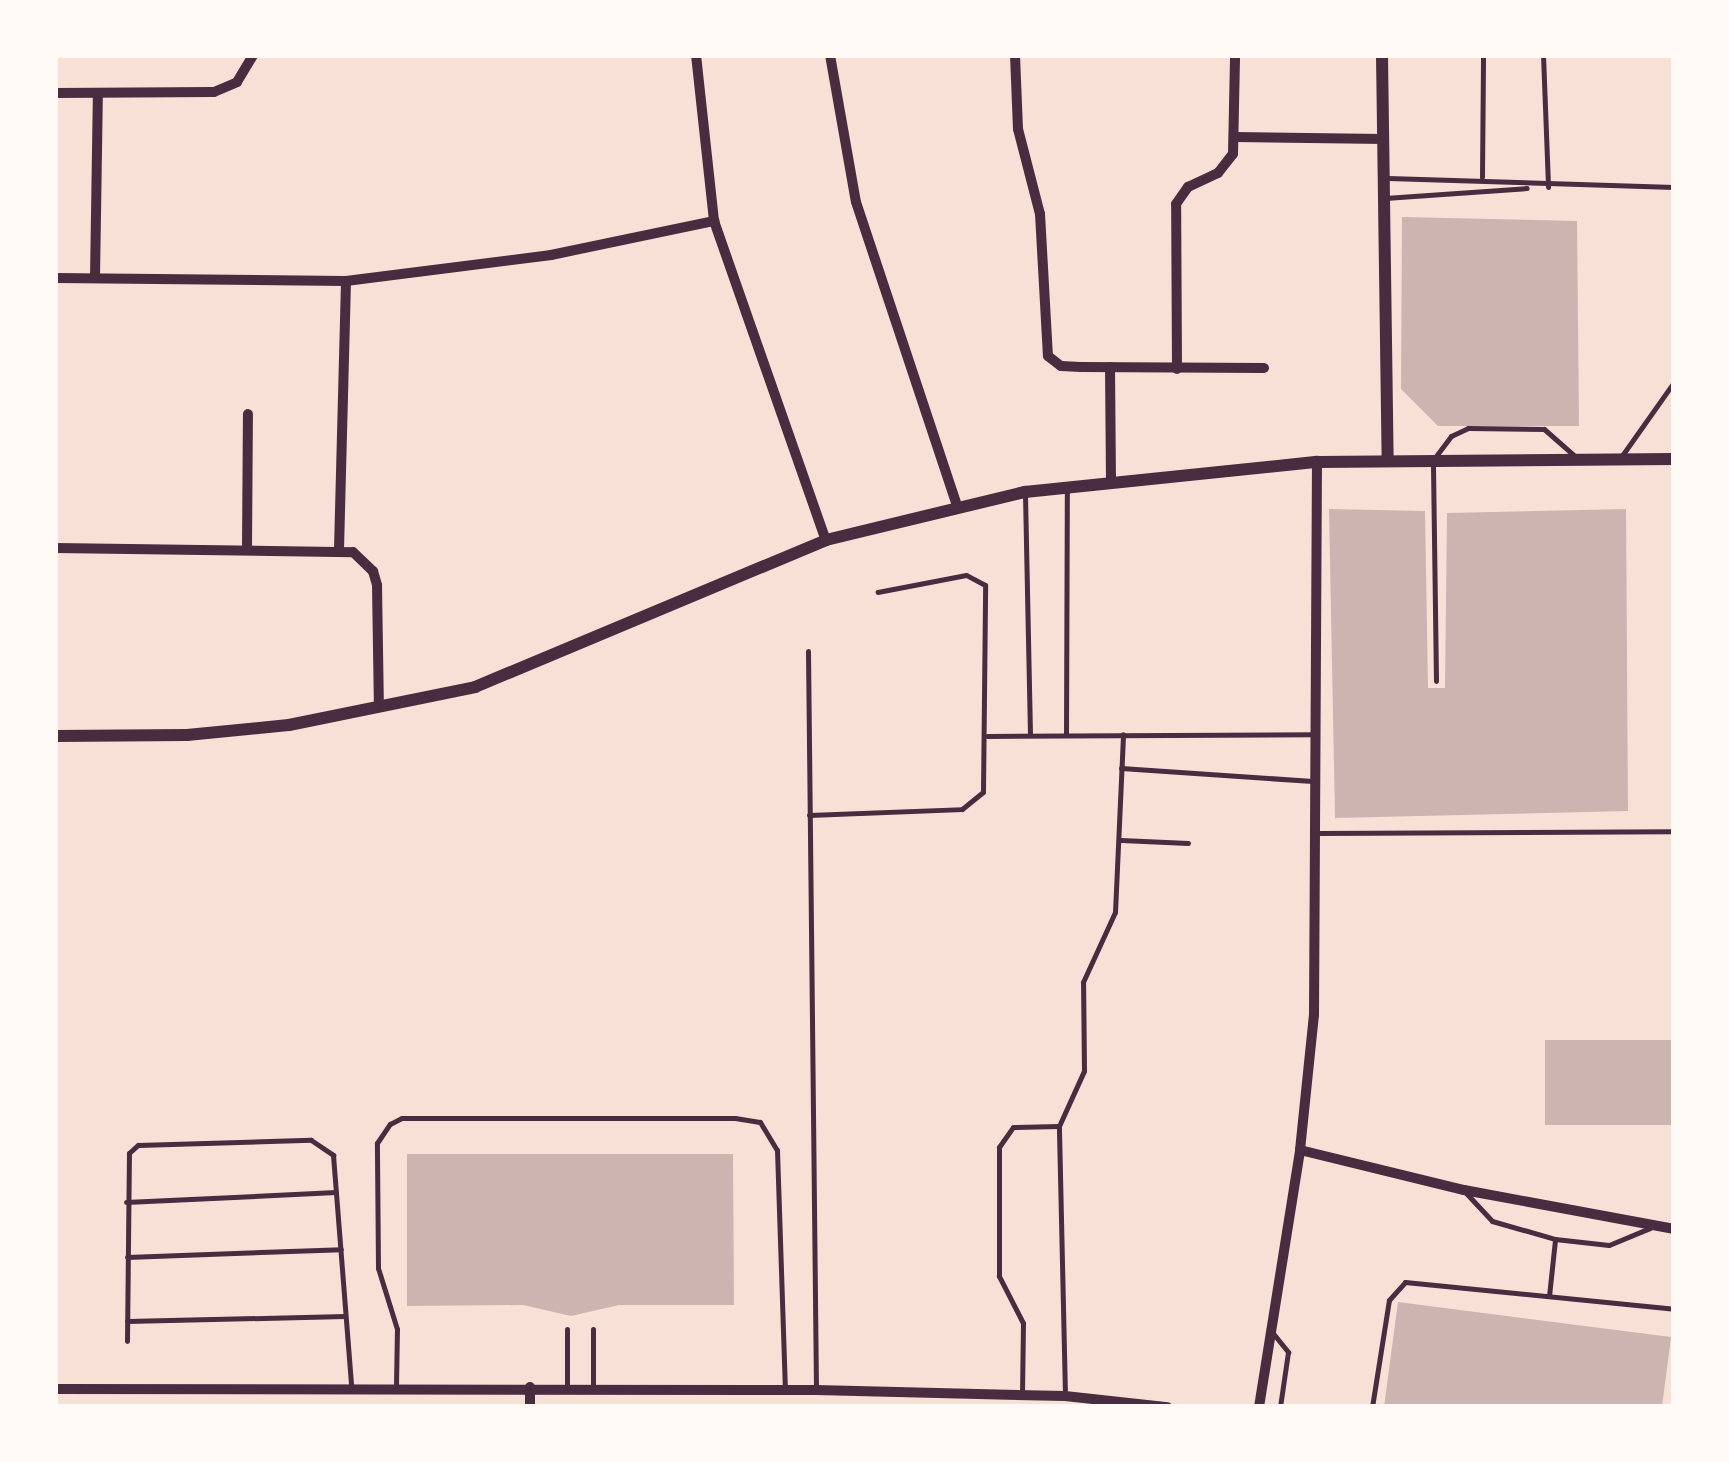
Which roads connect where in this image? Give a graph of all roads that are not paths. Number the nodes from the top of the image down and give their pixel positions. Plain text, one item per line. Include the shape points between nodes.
1 (253, 55) edge
2 (696, 55) edge
3 (830, 55) edge
4 (1015, 55) edge
5 (1235, 55) edge
6 (1382, 55) edge
7 (1483, 55) edge
8 (1543, 55) edge
9 (55, 93) edge
10 (98, 93) junction
11 (1235, 137) junction
12 (1384, 139) junction
13 (1385, 178) junction
14 (1482, 178) junction
15 (1535, 187) junction
16 (1674, 187) edge
17 (1548, 188) junction
18 (1385, 198) junction
19 (714, 222) junction
20 (55, 278) edge
21 (95, 278) junction
22 (346, 280) junction
23 (1110, 368) junction
24 (1264, 368) dead end
25 (1176, 369) junction
26 (1674, 382) edge
27 (248, 414) dead end
28 (1578, 459) junction
29 (1620, 459) junction
30 (1674, 459) edge
31 (1432, 460) junction
32 (1388, 461) junction
33 (1318, 462) junction
34 (1111, 480) junction
35 (1067, 486) junction
36 (1025, 492) junction
37 (957, 505) junction
38 (826, 540) junction
39 (55, 548) edge
40 (246, 548) junction
41 (339, 549) junction
42 (878, 592) dead end
43 (808, 652) dead end
44 (1436, 681) dead end
45 (379, 706) junction
46 (1122, 734) junction
47 (1318, 734) junction
48 (1030, 735) junction
49 (1066, 735) junction
50 (55, 736) edge
51 (986, 736) junction
52 (1122, 768) junction
53 (1318, 782) junction
54 (809, 815) junction
55 (1674, 831) edge
56 (1318, 832) junction
57 (1119, 840) junction
58 (1188, 844) dead end
59 (1059, 1126) junction
60 (1300, 1150) junction
61 (1464, 1190) junction
62 (336, 1192) junction
63 (126, 1202) junction
64 (1653, 1226) junction
65 (1674, 1229) edge
66 (1555, 1240) junction
67 (340, 1249) junction
68 (126, 1257) junction
69 (1549, 1296) junction
70 (1674, 1309) edge
71 (346, 1316) junction
72 (127, 1321) junction
73 (567, 1329) dead end
74 (592, 1329) dead end
75 (1271, 1331) junction
76 (127, 1342) dead end
77 (396, 1385) junction
78 (351, 1386) junction
79 (530, 1387) junction
80 (567, 1388) junction
81 (593, 1388) junction
82 (55, 1389) edge
83 (786, 1390) junction
84 (816, 1390) junction
85 (1022, 1396) junction
86 (1065, 1396) junction
87 (530, 1407) edge
88 (1167, 1407) edge
89 (1258, 1407) edge
90 (1280, 1407) edge
91 (1372, 1407) edge

1 - 10 street via 238,82 214,92
2 - 19 street
3 - 37 street via 856,202
4 - 23 street via 1018,129 1040,214 1045,348 1061,366
5 - 11 street
6 - 12 street
7 - 14 lane
8 - 17 lane
9 - 10 street
10 - 21 street
11 - 12 street
11 - 25 street via 1227,164 1188,187 1176,204
12 - 13 street
13 - 14 lane
13 - 18 street
14 - 15 lane
15 - 17 lane
15 - 18 lane
16 - 17 lane
18 - 32 street
19 - 22 street via 550,256
19 - 38 street
20 - 21 street
21 - 22 street
22 - 41 street
23 - 25 street
23 - 34 street
24 - 25 street
26 - 29 lane
27 - 40 street
28 - 29 street
28 - 31 street
28 - 31 lane via 1550,432 1520,428 1462,430
29 - 30 street
31 - 32 street
31 - 44 lane
32 - 33 street
33 - 34 street
33 - 47 street
34 - 35 street
35 - 36 street
35 - 49 lane
36 - 37 street
36 - 48 lane
37 - 38 street
38 - 45 street via 475,688
39 - 40 street
40 - 41 street
41 - 45 street via 364,560 376,584
42 - 51 lane via 966,575 981,580
43 - 54 lane
45 - 50 street via 187,735
46 - 47 lane
46 - 49 lane
46 - 52 lane
47 - 53 street
48 - 49 lane
48 - 51 lane
51 - 54 lane via 986,783 970,806
52 - 53 lane
52 - 57 lane
53 - 56 street
54 - 84 lane
55 - 56 lane
56 - 60 street via 1314,1015
57 - 58 lane
57 - 59 lane via 1112,928 1083,982 1084,1071
59 - 85 lane via 1013,1128 999,1147 998,1271 1023,1323
59 - 86 lane
60 - 61 street
60 - 75 street
61 - 64 street
61 - 66 lane via 1492,1220
62 - 63 lane
62 - 63 lane via 334,1155 311,1140 138,1145 126,1166
62 - 67 lane
63 - 68 lane
64 - 65 street
64 - 66 lane via 1610,1245
66 - 69 lane
67 - 68 lane
67 - 71 lane
68 - 72 lane
69 - 70 lane
69 - 91 lane via 1405,1282 1390,1300
71 - 72 lane
71 - 78 lane
72 - 76 lane
73 - 80 lane
74 - 81 lane
75 - 89 street
75 - 90 lane via 1288,1352
77 - 78 street
77 - 79 street
77 - 83 lane via 397,1329 378,1268 377,1143 390,1124 402,1118 735,1118 760,1122 776,1150
78 - 82 street
79 - 80 street
79 - 87 street
80 - 81 street
81 - 83 street
83 - 84 street
84 - 85 street
85 - 86 street
86 - 88 street

